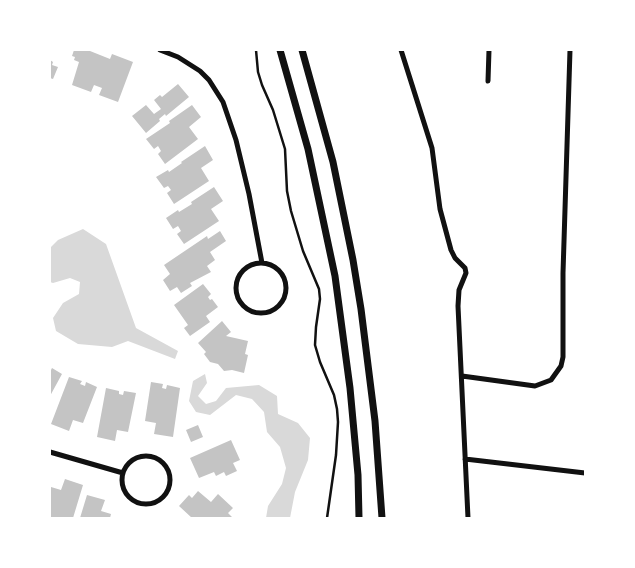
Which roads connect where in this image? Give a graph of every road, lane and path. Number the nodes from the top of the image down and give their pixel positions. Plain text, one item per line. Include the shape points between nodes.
1 (160, 50) edge
2 (256, 50) edge
3 (280, 50) edge
4 (302, 50) edge
5 (401, 50) edge
6 (489, 50) edge
7 (570, 50) edge
8 (488, 81) dead end
9 (262, 263) junction
10 (462, 376) junction
11 (50, 452) edge
12 (465, 459) junction
13 (123, 473) junction
14 (585, 474) edge
15 (327, 518) edge
16 (359, 518) edge
17 (382, 518) edge
18 (468, 518) edge

1 - 9 street via 200,71 223,102 243,168
2 - 15 path via 258,72 285,149 287,191 293,218 319,289 315,345 334,395 338,422
3 - 16 street via 308,149 335,276 351,398
4 - 17 street via 333,162 353,260 375,422
5 - 10 street via 432,148 440,209 451,250 466,273 458,297
6 - 8 street
7 - 10 street via 561,366 551,380 535,386
9 - 9 street via 248,266 236,284 241,304 260,314 280,306 286,293 281,272
10 - 12 street
11 - 13 street
12 - 14 street
12 - 18 street
13 - 13 street via 123,487 137,502 151,504 167,491 169,477 158,459 137,458

